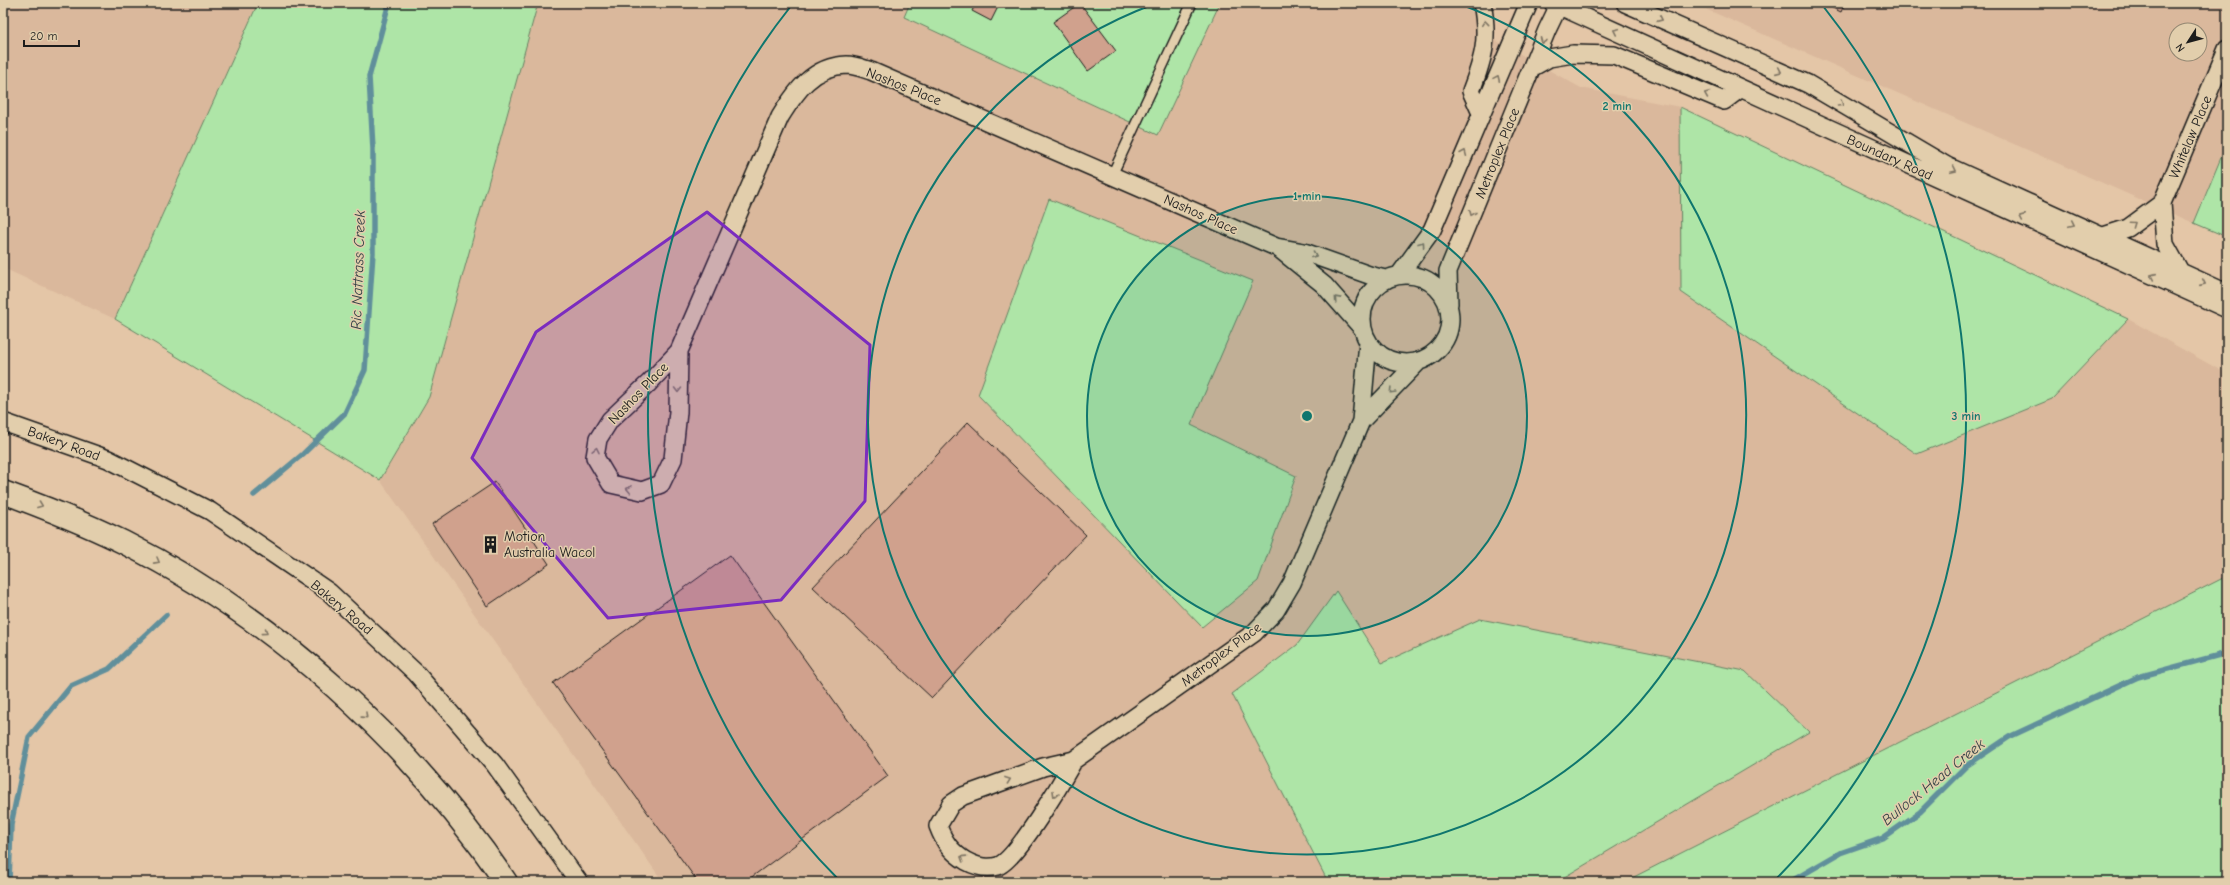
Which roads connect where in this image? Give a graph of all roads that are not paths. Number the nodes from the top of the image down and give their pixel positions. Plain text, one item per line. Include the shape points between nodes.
1 (1192, 3) edge
2 (1482, 3) edge
3 (1529, 3) edge
4 (1557, 4) edge
5 (1631, 5) edge
6 (2227, 49) edge
7 (1532, 67) junction
8 (1740, 88) junction
9 (1481, 113) junction
10 (1112, 175) junction
11 (2162, 203) junction
12 (2100, 237) junction
13 (1276, 247) junction
14 (2181, 273) junction
15 (1392, 277) junction
16 (2227, 293) edge
17 (1449, 304) junction
18 (2227, 309) edge
19 (1366, 335) junction
20 (679, 351) junction
21 (1418, 362) junction
22 (1361, 421) junction
23 (3, 422) edge
24 (3, 492) edge
25 (1074, 760) junction
26 (506, 882) edge
27 (578, 882) edge

1 - 10 lane
9 -> 2 street via 1472,91 1483,58 1486,24
9 -> 3 street, Metroplex Place
4 -> 7 street, Metroplex Place
8 -> 4 street, Boundary Road
5 -> 12 street, Boundary Road via 1808,84 1947,166
6 - 11 street, Whitelaw Place
8 -> 7 street via 1724,101 1614,55 1573,54 1549,58
7 -> 17 street, Metroplex Place via 1448,271
18 -> 8 street, Boundary Road
15 -> 9 street, Metroplex Place via 1432,230
10 - 13 street, Nashos Place
10 - 20 street, Nashos Place via 871,70 848,65 830,69 812,77 796,91 780,117
12 -> 11 street via 2128,228
11 - 14 street, Whitelaw Place via 2165,244
12 - 14 street, Boundary Road
13 -> 15 street, Nashos Place via 1304,252 1369,275
19 -> 13 street, Nashos Place via 1324,285
14 -> 16 street, Boundary Road
15 - 17 street via 1415,275 1430,280
15 - 19 street via 1373,289 1365,301 1362,314
17 - 21 street via 1451,320 1448,335 1441,347
19 - 21 street via 1378,353 1390,360
19 - 22 street, Metroplex Place
20 -> 20 street, Nashos Place via 678,412 673,459 661,484 642,491 611,484 595,457 598,439 610,420
21 -> 22 street, Metroplex Place
22 - 25 street, Metroplex Place via 1292,582 1276,610 1254,633
23 - 27 street, Bakery Road via 108,459 210,511 329,592 416,673 485,753
24 -> 26 highway via 55,511 130,546 236,610 294,653 340,692 428,781 466,826
25 -> 25 street, Metroplex Place via 1053,798 1010,857 998,866 976,867 945,844 938,826 951,804 963,796 1025,773

